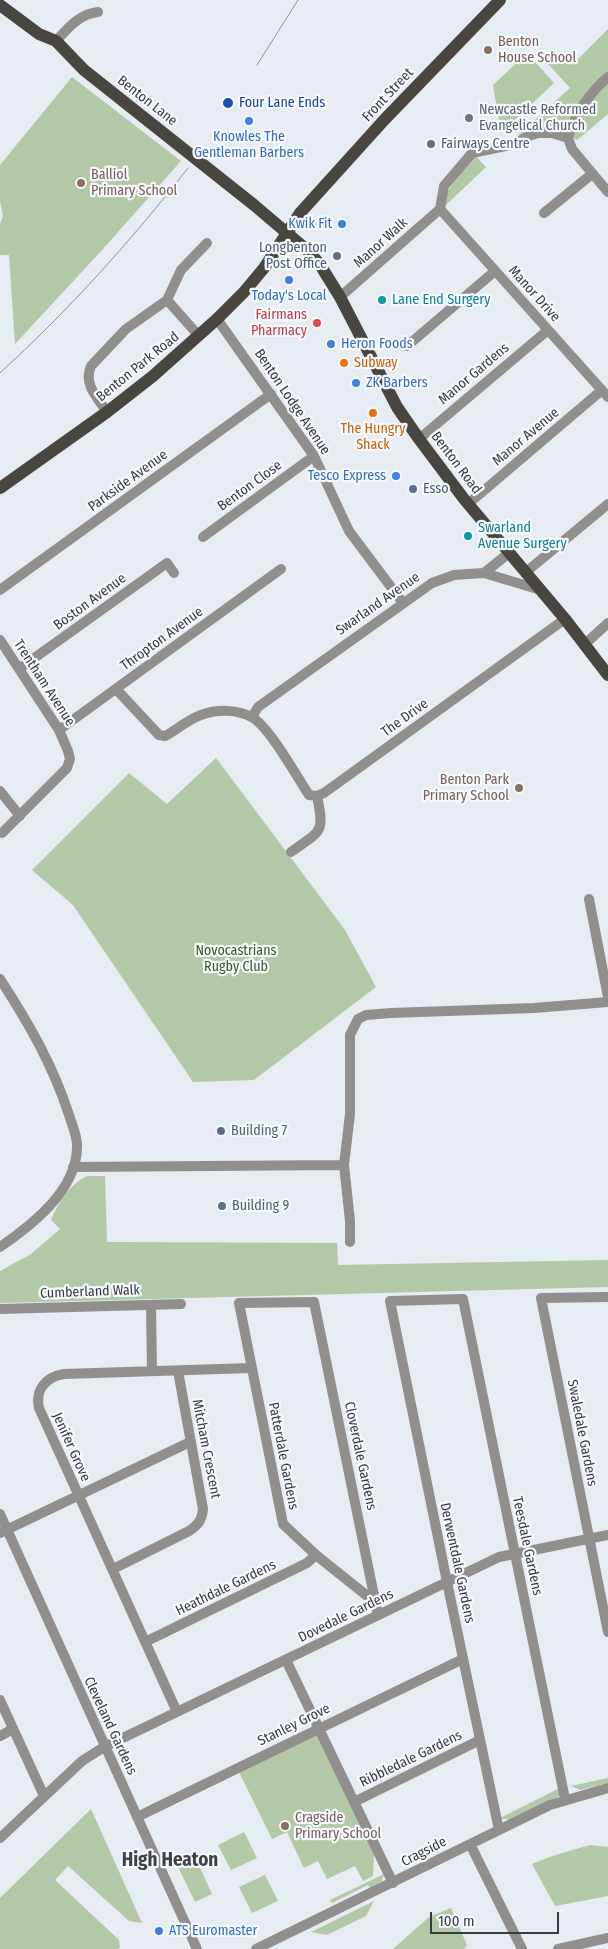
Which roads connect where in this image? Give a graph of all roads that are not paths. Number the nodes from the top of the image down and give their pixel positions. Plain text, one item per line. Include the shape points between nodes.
1 (500, 0) edge
2 (0, 5) edge
3 (98, 12) dead end
4 (56, 41) junction
5 (608, 77) edge
6 (568, 138) junction
7 (592, 174) junction
8 (608, 192) edge
9 (440, 209) junction
10 (544, 213) dead end
11 (286, 232) junction
12 (207, 243) dead end
13 (495, 271) junction
14 (340, 297) junction
15 (166, 300) junction
16 (217, 319) junction
17 (548, 330) junction
18 (199, 336) junction
19 (408, 346) dead end
20 (272, 394) junction
21 (605, 394) edge
22 (107, 412) junction
23 (419, 439) junction
24 (314, 456) junction
25 (0, 488) edge
26 (468, 504) junction
27 (608, 504) edge
28 (203, 537) dead end
29 (510, 553) junction
30 (281, 569) dead end
31 (526, 572) junction
32 (174, 573) dead end
33 (484, 573) junction
34 (0, 590) edge
35 (541, 590) junction
36 (404, 603) junction
37 (565, 619) junction
38 (608, 623) edge
39 (0, 640) edge
40 (585, 644) junction
41 (19, 669) junction
42 (608, 675) edge
43 (116, 688) junction
44 (252, 717) junction
45 (59, 730) junction
46 (0, 791) edge
47 (317, 796) junction
48 (20, 816) junction
49 (2, 834) dead end
50 (291, 852) dead end
51 (589, 899) dead end
52 (0, 979) edge
53 (608, 996) edge
54 (608, 1002) edge
55 (344, 1165) junction
56 (72, 1168) junction
57 (350, 1242) dead end
58 (0, 1247) edge
59 (608, 1297) edge
60 (390, 1301) joint
61 (238, 1303) joint
62 (181, 1304) dead end
63 (151, 1305) junction
64 (0, 1309) edge
65 (251, 1368) junction
66 (152, 1371) junction
67 (178, 1371) junction
68 (190, 1442) junction
69 (78, 1496) junction
70 (0, 1514) edge
71 (4, 1531) edge
72 (608, 1535) edge
73 (589, 1540) junction
74 (514, 1553) junction
75 (316, 1555) junction
76 (113, 1569) junction
77 (447, 1582) junction
78 (376, 1603) junction
79 (378, 1615) junction
80 (608, 1632) edge
81 (145, 1642) junction
82 (463, 1659) junction
83 (286, 1660) junction
84 (0, 1700) edge
85 (177, 1712) junction
86 (318, 1728) junction
87 (13, 1729) junction
88 (0, 1736) edge
89 (480, 1740) junction
90 (104, 1747) junction
91 (608, 1788) edge
92 (44, 1796) junction
93 (565, 1799) junction
94 (354, 1802) junction
95 (137, 1817) junction
96 (499, 1830) junction
97 (0, 1838) edge
98 (470, 1844) junction
99 (393, 1883) junction
100 (608, 1938) edge
101 (197, 1949) edge
102 (256, 1949) edge
103 (522, 1949) edge
104 (558, 1949) edge

1 - 11 main road, Front Street via 386,118
2 - 4 main road, Benton Lane via 39,34
3 - 4 street via 82,17
4 - 11 main road, Benton Lane via 104,87
5 - 6 street via 582,106 573,120
6 - 7 street via 572,149
6 - 9 street via 538,133 515,144 472,153 444,186
7 - 8 street
7 - 10 street
9 - 13 street, Manor Drive
9 - 14 street, Manor Walk
11 - 14 main road, Benton Road via 319,263
11 - 16 main road, Benton Park Road via 246,290
12 - 15 street via 181,270
13 - 17 street, Manor Drive
13 - 19 street
14 - 23 main road, Benton Road via 397,407
15 - 18 street
15 - 22 street via 126,329 91,366 88,384
16 - 18 main road, Benton Park Road
16 - 20 street, Benton Lodge Avenue
17 - 21 street, Manor Drive
17 - 23 street, Manor Gardens
18 - 22 main road, Benton Park Road
20 - 24 street, Benton Lodge Avenue
20 - 34 street, Parkside Avenue
21 - 26 street, Manor Avenue
22 - 25 main road, Benton Park Road
23 - 26 main road, Benton Road
24 - 28 street, Benton Close
24 - 36 street, Benton Lodge Avenue via 348,531
26 - 29 main road, Benton Road
27 - 31 street
29 - 31 main road, Benton Road
29 - 33 street
30 - 43 street, Thropton Avenue
31 - 35 main road, Benton Road
32 - 41 street, Boston Avenue via 167,563
33 - 35 street, Swarland Avenue
33 - 36 street, Swarland Avenue via 454,574 432,583
35 - 37 main road, Benton Road
36 - 44 street, Swarland Avenue via 258,707
37 - 40 main road, Benton Road
37 - 47 street, The Drive
38 - 40 street
39 - 41 street, Trentham Avenue
40 - 42 main road, Benton Road
41 - 45 street, Trentham Avenue
43 - 44 street via 159,735 166,736 186,721 216,710
43 - 45 street, Thropton Avenue
44 - 47 street via 264,727 310,794
45 - 48 street, Trentham Avenue via 70,759 67,768
46 - 48 street
47 - 50 street via 322,820 318,832
48 - 49 street, Trentham Avenue
51 - 53 street
52 - 56 street via 34,1032 64,1099 78,1148
54 - 55 street via 366,1014 358,1020 350,1035 350,1114
55 - 56 street
55 - 57 street
56 - 58 street via 67,1183 44,1214
59 - 73 street, Swaledale Gardens via 541,1298
60 - 74 street, Teesdale Gardens via 463,1299
60 - 77 street, Derwentdale Gardens
61 - 65 street, Patterdale Gardens
61 - 78 street, Cloverdale Gardens via 314,1302
62 - 63 street, Cumberland Walk
63 - 64 street, Cumberland Walk
63 - 66 street
65 - 67 street, Jenifer Grove
65 - 75 street, Patterdale Gardens via 281,1520
66 - 67 street, Jenifer Grove
66 - 69 street, Jenifer Grove via 64,1374 52,1377 41,1386 39,1408
67 - 68 street, Mitcham Crescent
68 - 69 street
68 - 76 street, Mitcham Crescent via 202,1518 189,1532
69 - 71 street
69 - 76 street, Jenifer Grove
70 - 71 street, Cleveland Gardens
71 - 90 street, Cleveland Gardens
72 - 73 street, Dovedale Gardens
73 - 74 street, Dovedale Gardens
73 - 80 street, Swaledale Gardens
74 - 77 street, Dovedale Gardens via 498,1557
74 - 93 street, Teesdale Gardens
75 - 78 street, Patterdale Gardens
75 - 81 street, Heathdale Gardens via 306,1564
76 - 81 street, Jenifer Grove
77 - 79 street, Dovedale Gardens
77 - 82 street, Derwentdale Gardens
78 - 79 street, Cloverdale Gardens
79 - 83 street, Dovedale Gardens
81 - 85 street, Jenifer Grove
82 - 86 street, Stanley Grove
82 - 89 street, Derwentdale Gardens
83 - 85 street, Dovedale Gardens
83 - 86 street
84 - 87 street
85 - 90 street, Dovedale Gardens
86 - 94 street
86 - 95 street, Stanley Grove
87 - 88 street
87 - 92 street
89 - 94 street, Ribbledale Gardens
89 - 96 street, Derwentdale Gardens
90 - 92 street, Dovedale Gardens via 82,1761
90 - 95 street, Cleveland Gardens
91 - 93 street, Cragside
92 - 97 street, Dovedale Gardens
93 - 96 street, Cragside
94 - 99 street
95 - 101 street, Cleveland Gardens
96 - 98 street, Cragside
98 - 99 street, Cragside
98 - 103 street
99 - 102 street, Cragside
100 - 104 street

